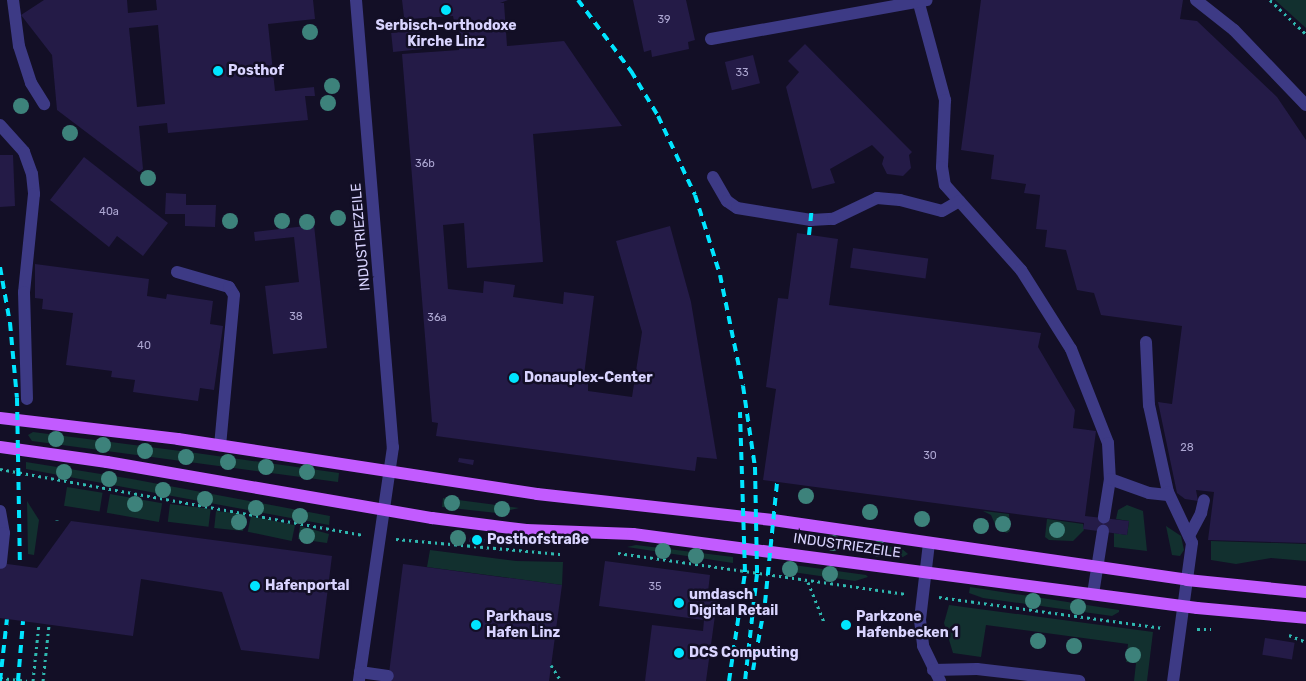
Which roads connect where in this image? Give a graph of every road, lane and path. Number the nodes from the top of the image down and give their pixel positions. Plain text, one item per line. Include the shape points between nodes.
1 (13, 0) edge
2 (356, 0) edge
3 (1196, 0) edge
4 (1270, 0) edge
5 (921, 1) edge
6 (1306, 34) edge
7 (711, 39) dead end
8 (44, 104) dead end
9 (1306, 105) edge
10 (0, 125) edge
11 (713, 177) dead end
12 (958, 201) junction
13 (177, 272) dead end
14 (1146, 342) dead end
15 (27, 399) dead end
16 (0, 418) edge
17 (220, 446) junction
18 (0, 448) edge
19 (0, 469) edge
20 (391, 470) junction
21 (1110, 479) junction
22 (1168, 495) junction
23 (1204, 500) dead end
24 (383, 510) junction
25 (0, 511) edge
26 (1104, 518) dead end
27 (1103, 532) dead end
28 (1189, 536) junction
29 (379, 538) junction
30 (929, 543) junction
31 (616, 552) dead end
32 (562, 554) dead end
33 (1, 563) edge
34 (1097, 567) junction
35 (925, 572) junction
36 (1187, 580) junction
37 (808, 582) junction
38 (1306, 592) edge
39 (1093, 594) junction
40 (923, 596) junction
41 (1183, 606) junction
42 (1306, 618) edge
43 (824, 622) dead end
44 (39, 623) dead end
45 (49, 625) dead end
46 (1180, 628) junction
47 (1219, 628) dead end
48 (1280, 634) dead end
49 (1306, 642) edge
50 (551, 665) dead end
51 (360, 676) edge
52 (388, 676) dead end
53 (937, 676) edge
54 (0, 678) edge
55 (27, 681) edge
56 (33, 681) edge
57 (43, 681) edge
58 (561, 681) edge
59 (1079, 681) edge
60 (1173, 681) edge

1 - 8 street via 19,46 31,83
2 - 20 street, INDUSTRIEZEILE via 392,426
3 - 9 street via 1234,30
4 - 6 path
5 - 7 street
5 - 12 street via 945,100 942,177
10 - 15 street via 24,152 32,174 34,194 24,292
11 - 12 street via 727,201 737,208 811,220 833,219 877,198 900,200 942,211
12 - 21 street via 1021,270 1071,349 1103,425
13 - 17 street via 229,287 234,296
14 - 22 street via 1149,405
16 - 17 main road, INDUSTRIEZEILE
17 - 20 main road, INDUSTRIEZEILE
18 - 24 main road, INDUSTRIEZEILE via 107,462
19 - 29 path
20 - 24 street, INDUSTRIEZEILE
20 - 30 main road, INDUSTRIEZEILE via 537,494 773,520
21 - 22 street via 1149,493
21 - 26 street
22 - 28 street
23 - 28 street
24 - 29 street, INDUSTRIEZEILE
24 - 35 main road, INDUSTRIEZEILE via 526,530 633,534
25 - 33 street via 4,533
27 - 34 street
28 - 36 street via 1192,543
29 - 32 path
29 - 51 street, INDUSTRIEZEILE
30 - 34 main road, INDUSTRIEZEILE
30 - 35 street
31 - 37 path
34 - 36 main road, INDUSTRIEZEILE
34 - 39 street
35 - 39 main road, INDUSTRIEZEILE
35 - 40 street
36 - 38 main road, INDUSTRIEZEILE
36 - 41 street
37 - 40 path
37 - 43 path
39 - 41 main road, INDUSTRIEZEILE
40 - 46 path via 956,597 980,604
40 - 53 street via 923,646
41 - 42 main road, INDUSTRIEZEILE
41 - 46 street
44 - 56 path
45 - 57 path
46 - 47 path
46 - 60 street
48 - 49 path
50 - 58 path
51 - 52 street
53 - 59 street via 977,669
54 - 55 path

